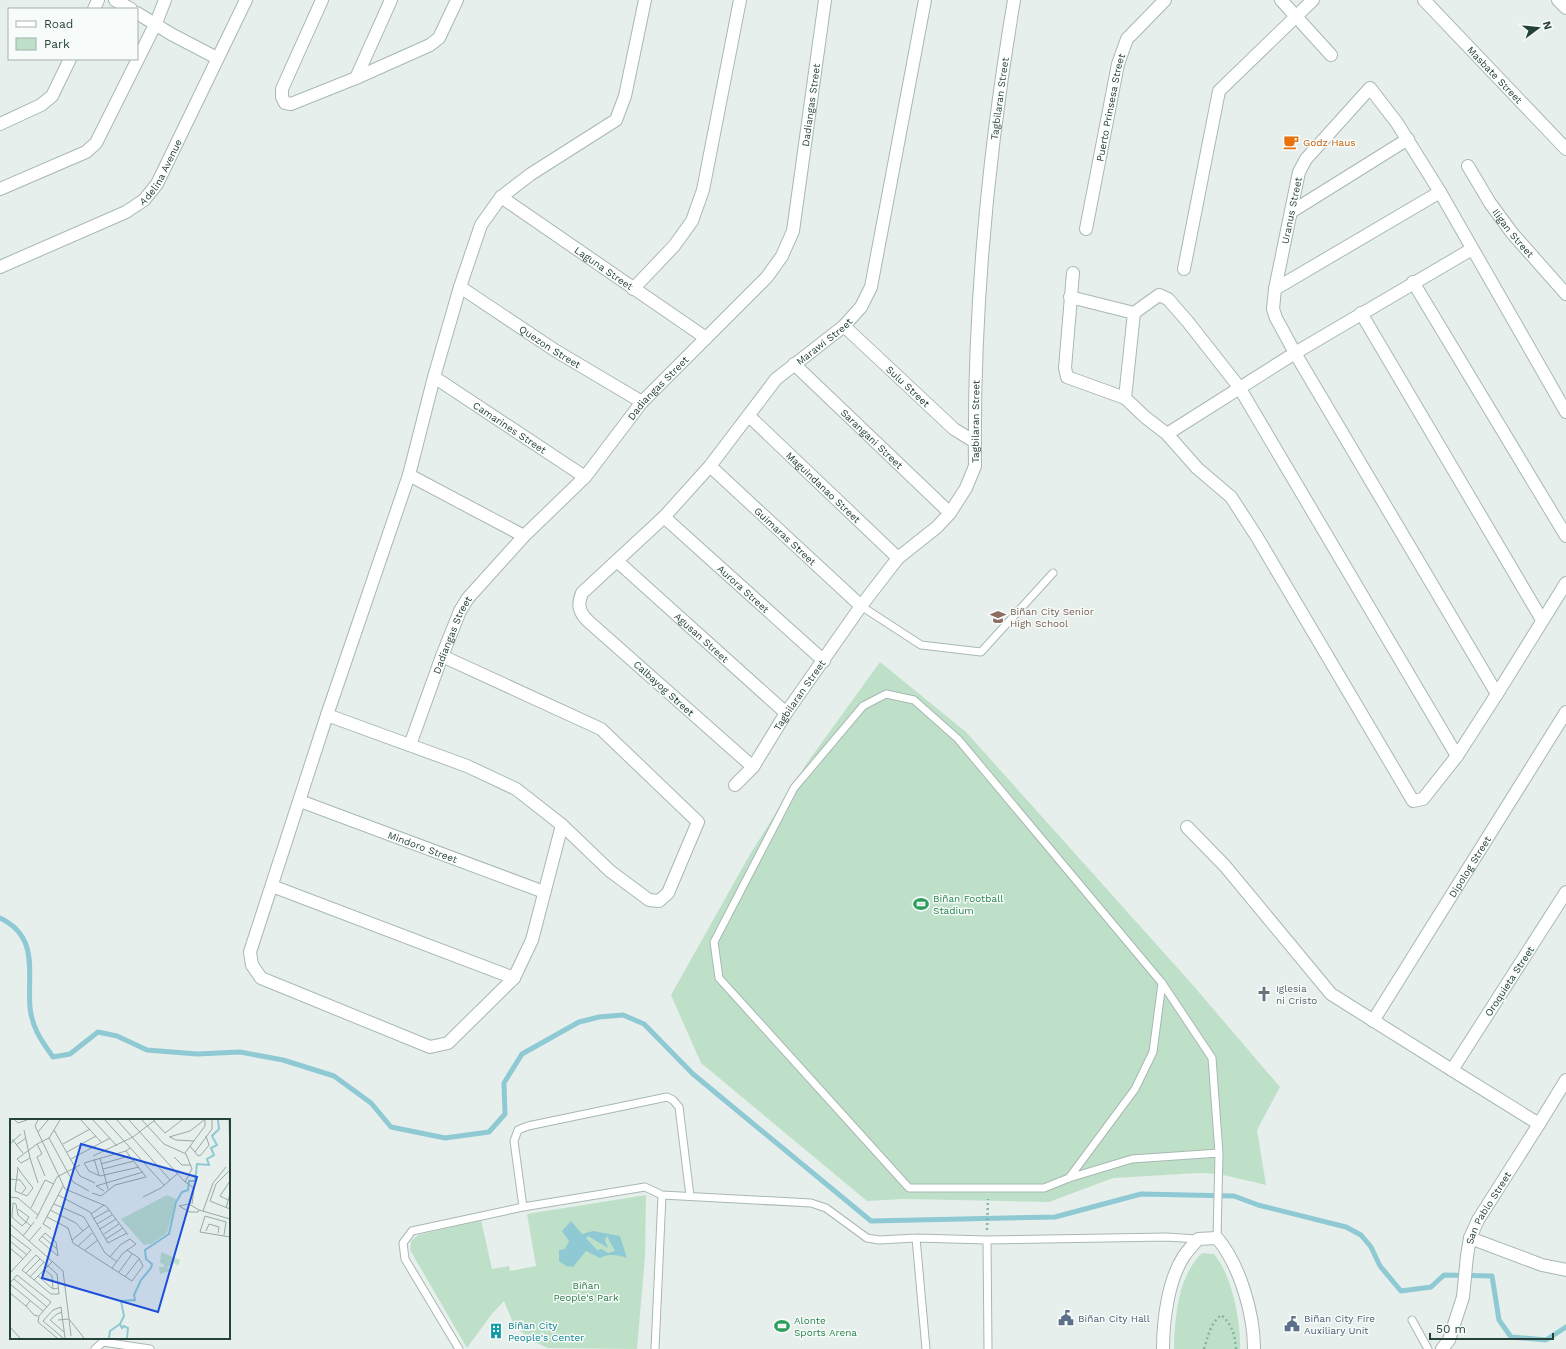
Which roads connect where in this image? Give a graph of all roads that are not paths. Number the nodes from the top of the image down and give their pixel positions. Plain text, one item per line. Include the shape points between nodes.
1 (115, 0) edge
2 (165, 0) edge
3 (246, 0) edge
4 (322, 0) edge
5 (391, 0) edge
6 (457, 0) edge
7 (645, 0) edge
8 (740, 0) edge
9 (825, 0) edge
10 (925, 0) edge
11 (1014, 0) edge
12 (1165, 0) edge
13 (1281, 0) edge
14 (1313, 0) edge
15 (1424, 0) edge
16 (1558, 0) edge
17 (129, 8) edge
18 (1566, 8) edge
19 (138, 14) edge
20 (1296, 17) junction
21 (156, 23) junction
22 (1331, 55) dead end
23 (217, 58) junction
24 (138, 59) edge
25 (70, 60) edge
26 (138, 60) edge
27 (356, 78) junction
28 (0, 124) edge
29 (1408, 139) junction
30 (1566, 148) edge
31 (1468, 166) dead end
32 (0, 189) edge
33 (1440, 192) junction
34 (501, 197) junction
35 (1291, 212) junction
36 (1086, 229) dead end
37 (1472, 249) junction
38 (0, 267) edge
39 (1184, 269) dead end
40 (1073, 273) dead end
41 (1413, 282) junction
42 (460, 288) junction
43 (633, 289) junction
44 (1275, 289) junction
45 (1566, 294) edge
46 (1070, 296) junction
47 (1134, 312) junction
48 (1361, 313) junction
49 (844, 326) junction
50 (706, 338) junction
51 (1295, 353) junction
52 (794, 364) junction
53 (434, 377) junction
54 (1239, 387) junction
55 (1125, 398) junction
56 (642, 402) junction
57 (1566, 412) edge
58 (750, 416) junction
59 (1167, 434) junction
60 (975, 442) junction
61 (710, 466) junction
62 (409, 475) junction
63 (585, 477) junction
64 (950, 514) junction
65 (664, 517) junction
66 (524, 536) junction
67 (1566, 536) edge
68 (898, 558) junction
69 (617, 561) junction
70 (1053, 573) dead end
71 (1566, 583) edge
72 (862, 606) junction
73 (578, 607) joint
74 (1542, 620) junction
75 (442, 656) junction
76 (824, 661) junction
77 (1497, 694) junction
78 (1566, 712) edge
79 (786, 713) junction
80 (327, 715) junction
81 (410, 745) junction
82 (1457, 756) junction
83 (753, 767) junction
84 (735, 785) dead end
85 (300, 801) junction
86 (562, 825) junction
87 (1187, 827) dead end
88 (272, 886) junction
89 (544, 892) junction
90 (1566, 892) edge
91 (514, 978) junction
92 (1162, 983) junction
93 (1373, 1021) junction
94 (1452, 1070) junction
95 (1566, 1080) edge
96 (1539, 1124) junction
97 (1219, 1153) junction
98 (1069, 1178) junction
99 (662, 1195) junction
100 (690, 1196) junction
101 (523, 1207) junction
102 (916, 1238) junction
103 (1217, 1238) junction
104 (1470, 1238) junction
105 (1198, 1239) junction
106 (987, 1240) junction
107 (1566, 1270) edge
108 (1412, 1320) dead end
109 (103, 1340) edge
110 (95, 1349) edge
111 (150, 1349) edge
112 (459, 1349) edge
113 (655, 1349) edge
114 (926, 1349) edge
115 (988, 1349) edge
116 (1163, 1349) edge
117 (1254, 1349) edge
118 (1428, 1349) edge
119 (1442, 1349) edge

1 - 17 street
2 - 21 street
3 - 23 street, Adelina Avenue
4 - 27 street via 282,89 282,97 285,103 291,104
5 - 27 street
6 - 27 street via 439,38 430,45
7 - 34 street via 625,96 616,120 531,174
8 - 43 street via 703,190 692,222 674,246
9 - 50 street, Dadiangas Street via 793,231 782,256 767,278
10 - 49 street, Marawi Street via 871,287 861,306
11 - 60 street, Tagbilaran Street via 984,210
12 - 36 street, Puerto Prinsesa Street via 1127,39 1118,64
13 - 20 street
14 - 20 street
15 - 30 street, Masbate Street
16 - 18 street
19 - 21 street
20 - 22 street
20 - 39 street via 1219,91
21 - 23 street via 171,34
21 - 24 street
23 - 38 street, Adelina Avenue via 157,184 144,200 126,212
25 - 28 street via 52,96 41,105
26 - 32 street via 96,143 86,152
29 - 33 street
29 - 35 street
29 - 35 street, Uranus Street via 1370,88 1306,159 1299,172
31 - 45 street, Iligan Street via 1512,233
33 - 37 street
33 - 44 street
34 - 42 street via 481,224
34 - 43 street, Laguna Street
35 - 44 street, Uranus Street
37 - 41 street
37 - 57 street
40 - 46 street
41 - 48 street
41 - 67 street
42 - 53 street
42 - 56 street, Quezon Street via 556,351
43 - 50 street, Laguna Street
44 - 51 street, Uranus Street via 1273,309
46 - 47 street
46 - 55 street via 1065,368 1067,377
47 - 54 street via 1159,295 1168,298
47 - 55 street
48 - 51 street
48 - 74 street
49 - 52 street, Marawi Street
49 - 60 street, Sulu Street via 954,429
50 - 56 street, Dadiangas Street
51 - 54 street
51 - 77 street, Uranus Street
52 - 58 street, Marawi Street via 776,379
52 - 64 street, Sarangani Street
53 - 62 street
53 - 63 street, Camarines Street
54 - 59 street
54 - 82 street
55 - 59 street
56 - 63 street, Dadiangas Street
58 - 61 street, Marawi Street
58 - 68 street, Maguindanao Street
59 - 82 street via 1197,468 1232,497 1413,802 1423,799
60 - 64 street, Tagbilaran Street via 975,466 966,488
61 - 65 street, Marawi Street
61 - 72 street, Guimaras Street
62 - 66 street
62 - 80 street
63 - 66 street, Dadiangas Street
64 - 68 street, Tagbilaran Street
65 - 69 street, Marawi Street
65 - 76 street, Aurora Street
66 - 75 street, Dadiangas Street via 468,598
68 - 72 street, Tagbilaran Street
69 - 73 street, Marawi Street via 582,593
69 - 79 street, Agusan Street
70 - 72 lane via 981,652 921,645
71 - 74 street
72 - 76 street, Tagbilaran Street
73 - 83 street, Calbayog Street via 588,621
74 - 77 street
75 - 81 street, Dadiangas Street
75 - 86 street via 601,729 698,822 668,893 659,901 649,900 610,871
76 - 79 street, Tagbilaran Street
77 - 82 street
78 - 93 street, Dipolog Street
79 - 83 street, Tagbilaran Street
80 - 81 street
80 - 85 street
81 - 86 street via 467,766 516,789
83 - 84 street, Tagbilaran Street
85 - 88 street
85 - 89 street, Mindoro Street
86 - 89 street
87 - 93 street via 1225,866 1331,994
88 - 91 street
88 - 91 street via 250,952 252,965 261,978 430,1046 448,1043
89 - 91 street via 532,940
90 - 94 street, Oroquieta Street
92 - 97 lane via 1212,1058
92 - 98 lane via 1153,1052 1135,1089
92 - 98 lane via 958,739 914,700 886,694 863,706 794,788 714,942 720,978 909,1188 1044,1188
93 - 94 street
94 - 96 street
95 - 96 street, San Pablo Street
96 - 104 street, San Pablo Street via 1478,1220
97 - 98 lane via 1132,1159
97 - 103 lane
99 - 100 lane
99 - 101 lane via 645,1187
99 - 113 lane
100 - 101 lane via 678,1107 667,1096 518,1130 514,1141
100 - 102 lane via 812,1203 826,1208 867,1238
101 - 112 lane via 412,1232 403,1243 405,1259
102 - 106 lane
102 - 114 lane
103 - 105 street
103 - 117 street via 1239,1276 1250,1312
104 - 107 street via 1542,1265
104 - 119 street, San Pablo Street via 1466,1256 1464,1297 1449,1340
105 - 106 lane via 1166,1237
105 - 116 street via 1184,1256 1172,1282
106 - 115 lane
108 - 118 lane
109 - 110 lane
109 - 111 lane

